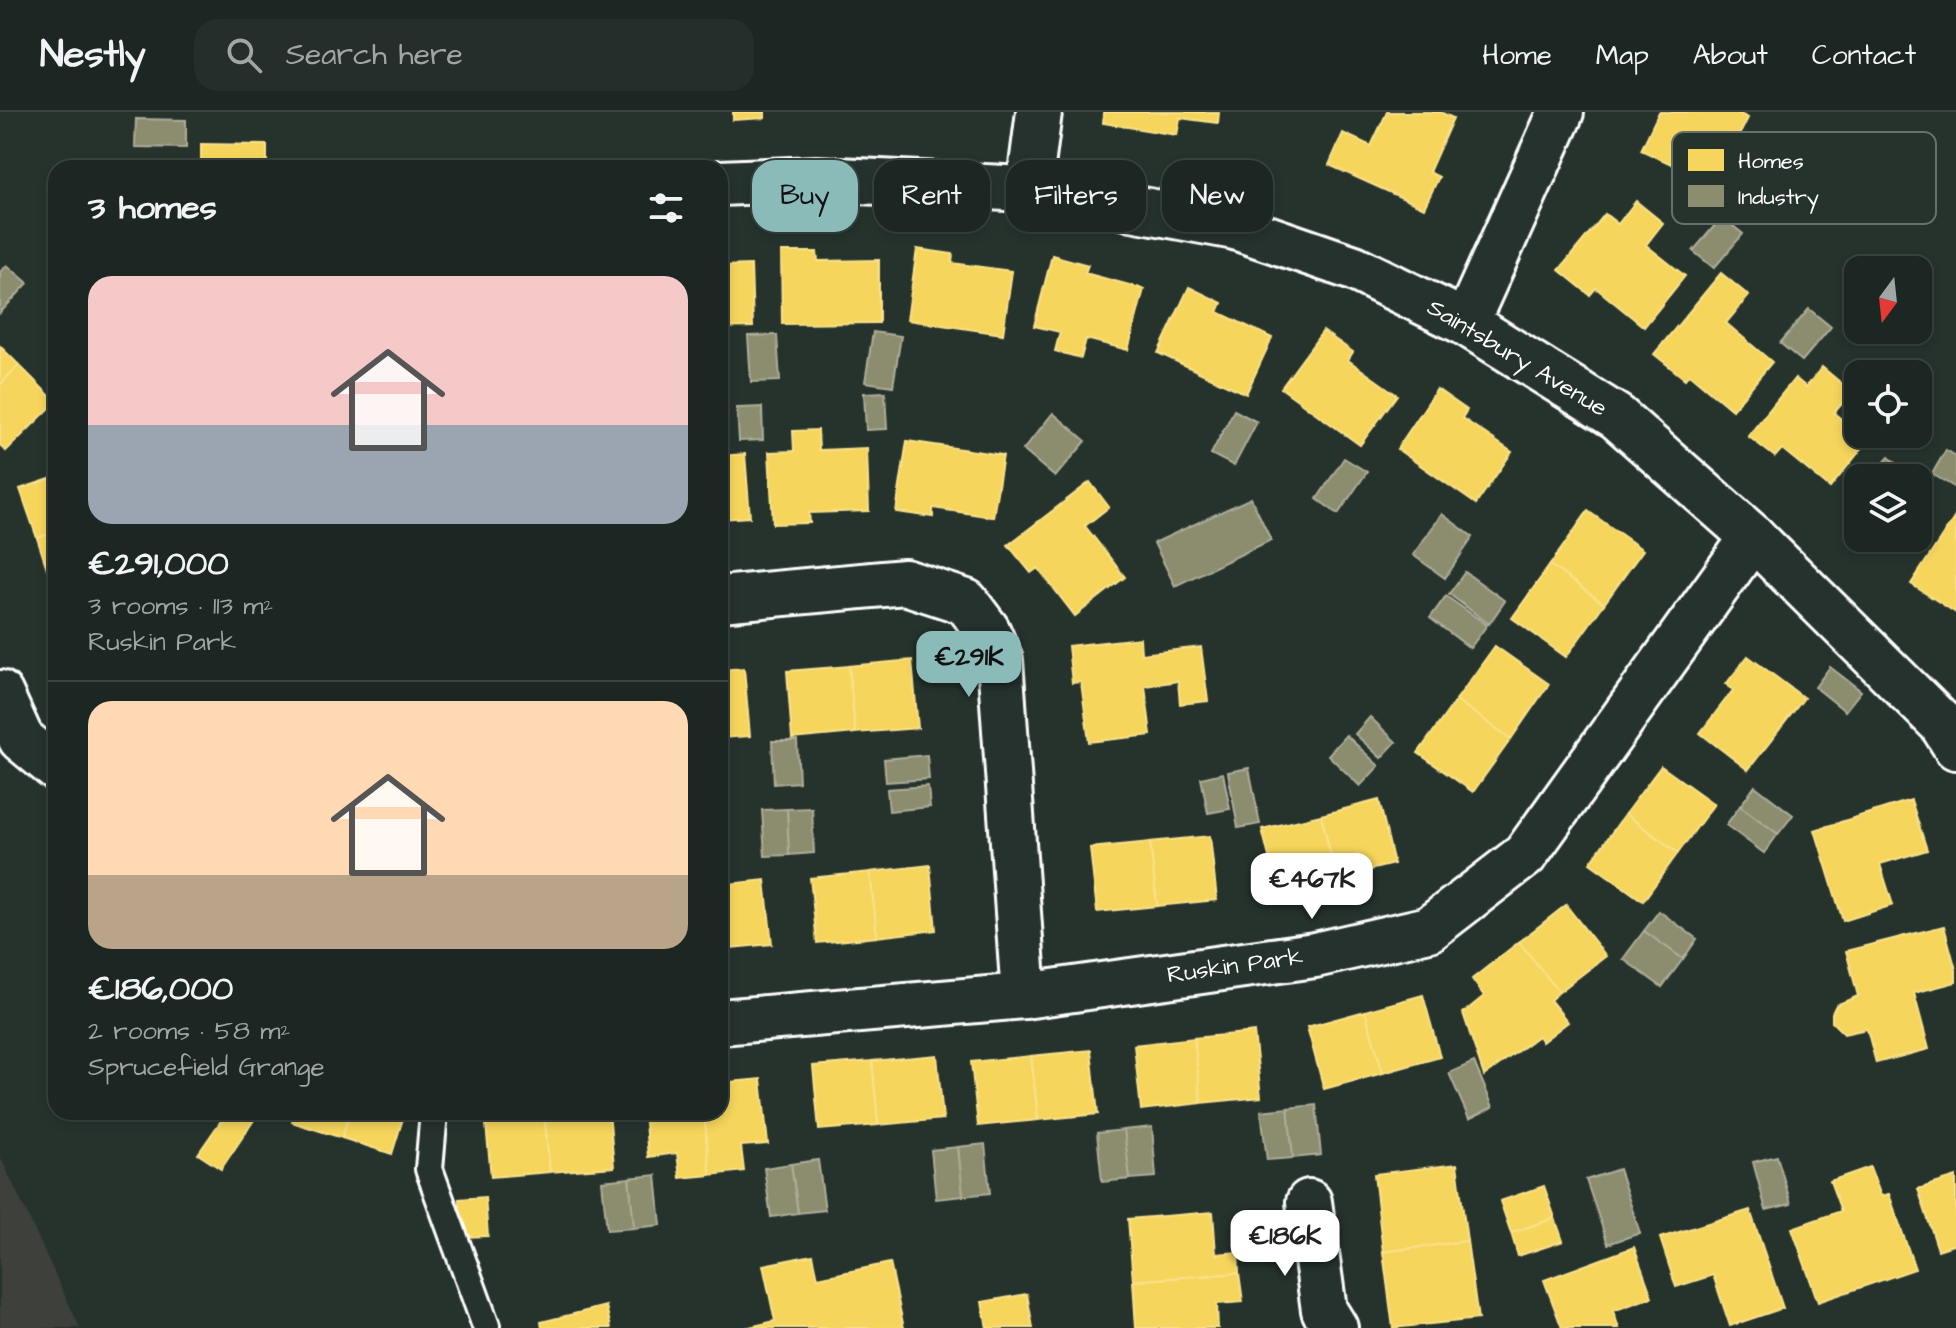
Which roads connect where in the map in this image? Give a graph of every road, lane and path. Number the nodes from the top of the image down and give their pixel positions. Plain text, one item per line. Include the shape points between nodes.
1 (1039, 112) edge
2 (1561, 112) edge
3 (1033, 160) edge
4 (728, 183) edge
5 (1006, 188) edge
6 (1146, 211) edge
7 (1466, 323) junction
8 (1753, 537) junction
9 (728, 598) edge
10 (0, 693) edge
11 (1951, 727) edge
12 (48, 761) edge
13 (1024, 996) junction
14 (728, 1021) edge
15 (433, 1120) edge
16 (1309, 1202) dead end
17 (486, 1326) dead end
18 (1335, 1328) edge

1 - 3 street
2 - 7 street
4 - 5 street, Saintsbury Avenue via 816,179
6 - 7 street, Saintsbury Avenue via 1235,227 1354,268
7 - 8 street, Saintsbury Avenue via 1617,417
8 - 11 street, Saintsbury Avenue
8 - 13 street, Ruskin Park via 1525,855 1429,929 1315,955
9 - 13 street via 905,582 966,602 987,630 1000,660
10 - 12 street via 21,739
13 - 14 street, Ruskin Park
15 - 17 lane via 429,1169
16 - 18 street via 1324,1310

